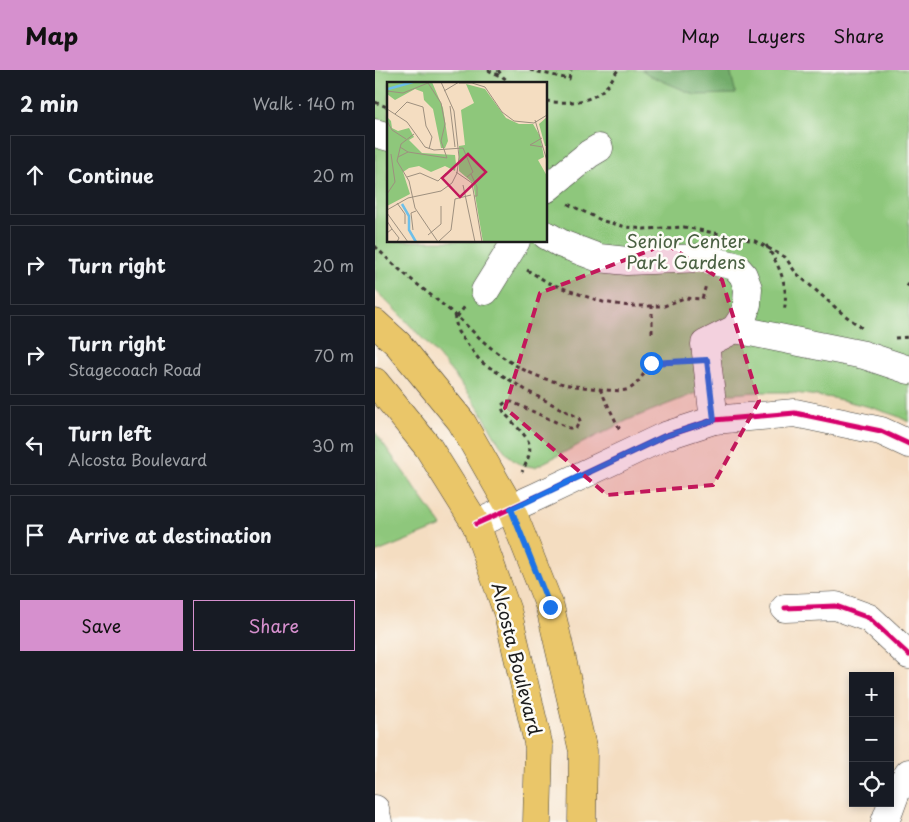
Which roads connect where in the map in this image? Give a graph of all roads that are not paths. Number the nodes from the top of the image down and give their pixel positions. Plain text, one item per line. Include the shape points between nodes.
1 (599, 148) dead end
2 (547, 188) edge
3 (547, 236) edge
4 (515, 242) edge
5 (485, 291) dead end
6 (375, 323) edge
7 (735, 329) junction
8 (909, 370) edge
9 (375, 382) edge
10 (714, 420) junction
11 (909, 444) edge
12 (511, 509) junction
13 (476, 524) junction
14 (785, 608) dead end
15 (909, 655) edge
16 (909, 772) edge
17 (375, 809) edge
18 (378, 822) edge
19 (537, 822) edge
20 (581, 822) edge
21 (885, 822) edge

1 - 2 street
3 - 7 street via 599,258 627,261 701,258 735,266 748,288 743,317
4 - 5 street
6 - 12 main road via 398,344 461,421
7 - 8 street via 864,355
7 - 10 street via 706,352
9 - 13 main road, Alcosta Boulevard via 428,447
10 - 11 street via 795,413 881,431
10 - 12 street via 665,436
12 - 13 street
12 - 20 main road via 550,607 583,751
13 - 19 main road, Alcosta Boulevard via 508,614 539,747
14 - 15 street via 837,606 869,618
16 - 21 street via 896,792
17 - 18 street

